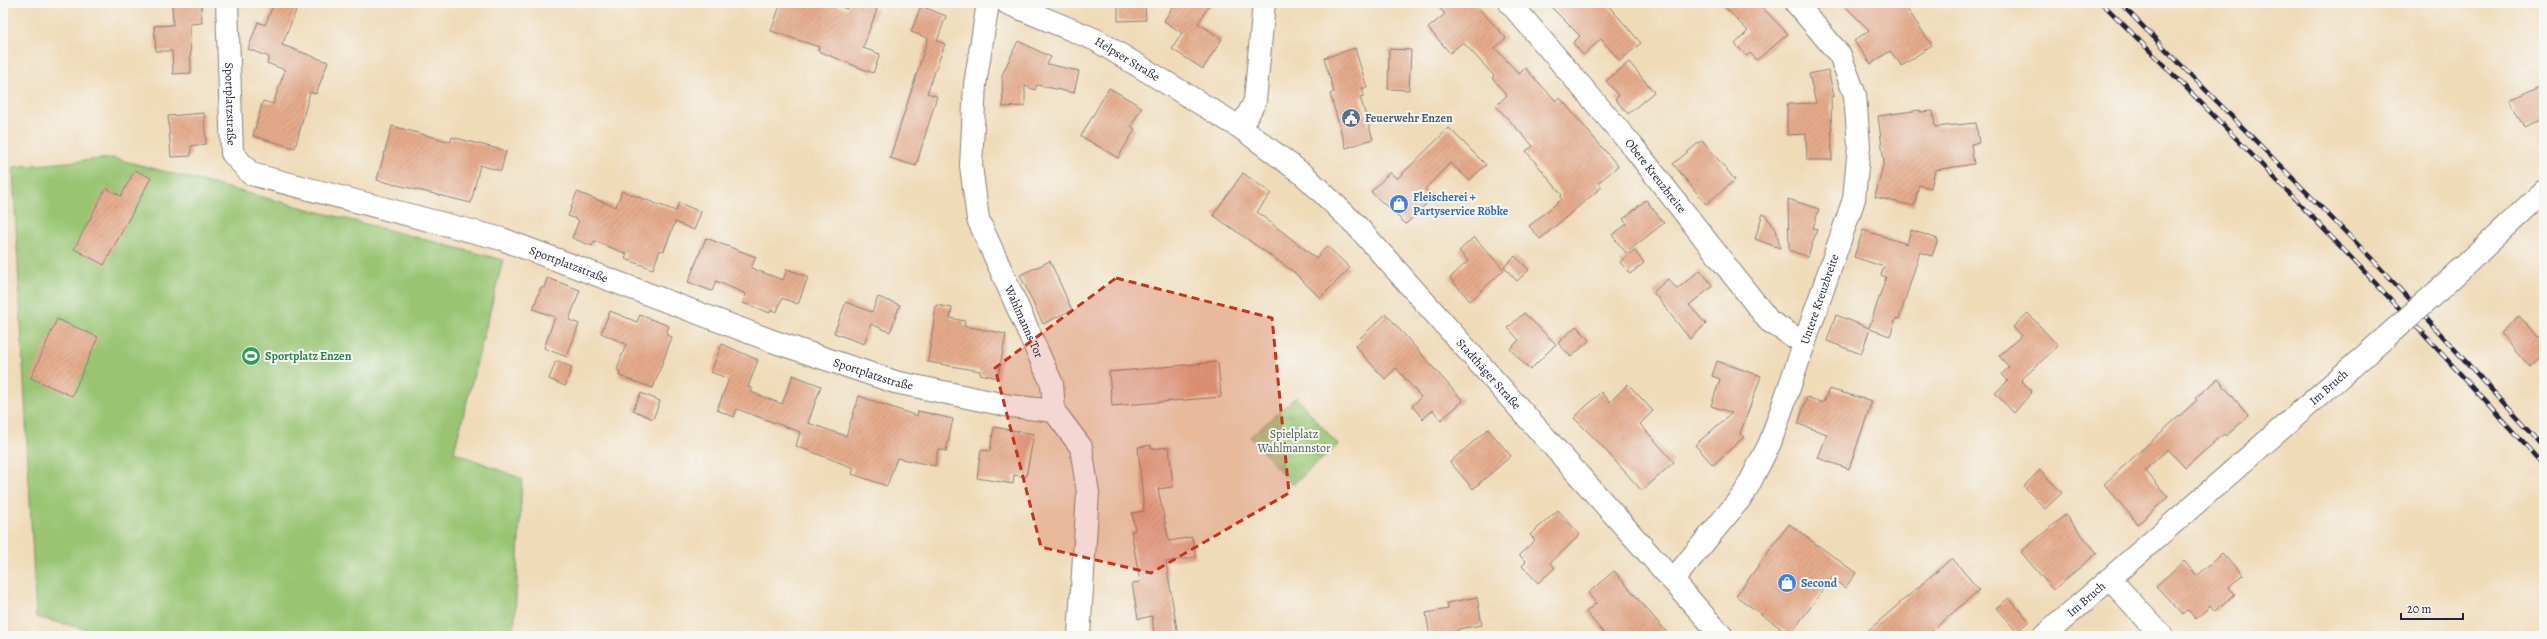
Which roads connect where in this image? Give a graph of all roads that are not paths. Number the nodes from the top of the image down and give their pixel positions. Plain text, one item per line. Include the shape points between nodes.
1 (227, 3) edge
2 (988, 3) edge
3 (1006, 3) edge
4 (1264, 3) edge
5 (1510, 3) edge
6 (1796, 3) edge
7 (1241, 128) junction
8 (2544, 191) edge
9 (1804, 343) junction
10 (1054, 411) junction
11 (2110, 578) junction
12 (1673, 580) junction
13 (1079, 636) edge
14 (1722, 636) edge
15 (2044, 636) edge
16 (2162, 636) edge

1 - 10 street, Sportplatzstraße via 232,153 251,174 502,239 775,342 895,382 1010,406
2 - 10 street, Wahlmanns Tor via 975,84 971,166 978,219 1052,384
3 - 7 street, Helpser Straße via 1096,40
4 - 7 street via 1255,101
5 - 9 street, Obere Kreuzbreite via 1634,148 1769,321
6 - 9 street, Untere Kreuzbreite via 1840,55 1855,95 1860,146 1854,199
7 - 12 street, Stadthäger Straße via 1304,175 1356,225
8 - 11 street, Im Bruch, bridge via 2440,289
9 - 12 street, Untere Kreuzbreite via 1770,443 1744,494
10 - 13 street via 1081,447 1088,493
11 - 15 street, Im Bruch
11 - 16 street, Im Bruch
12 - 14 street, Stadthäger Straße

